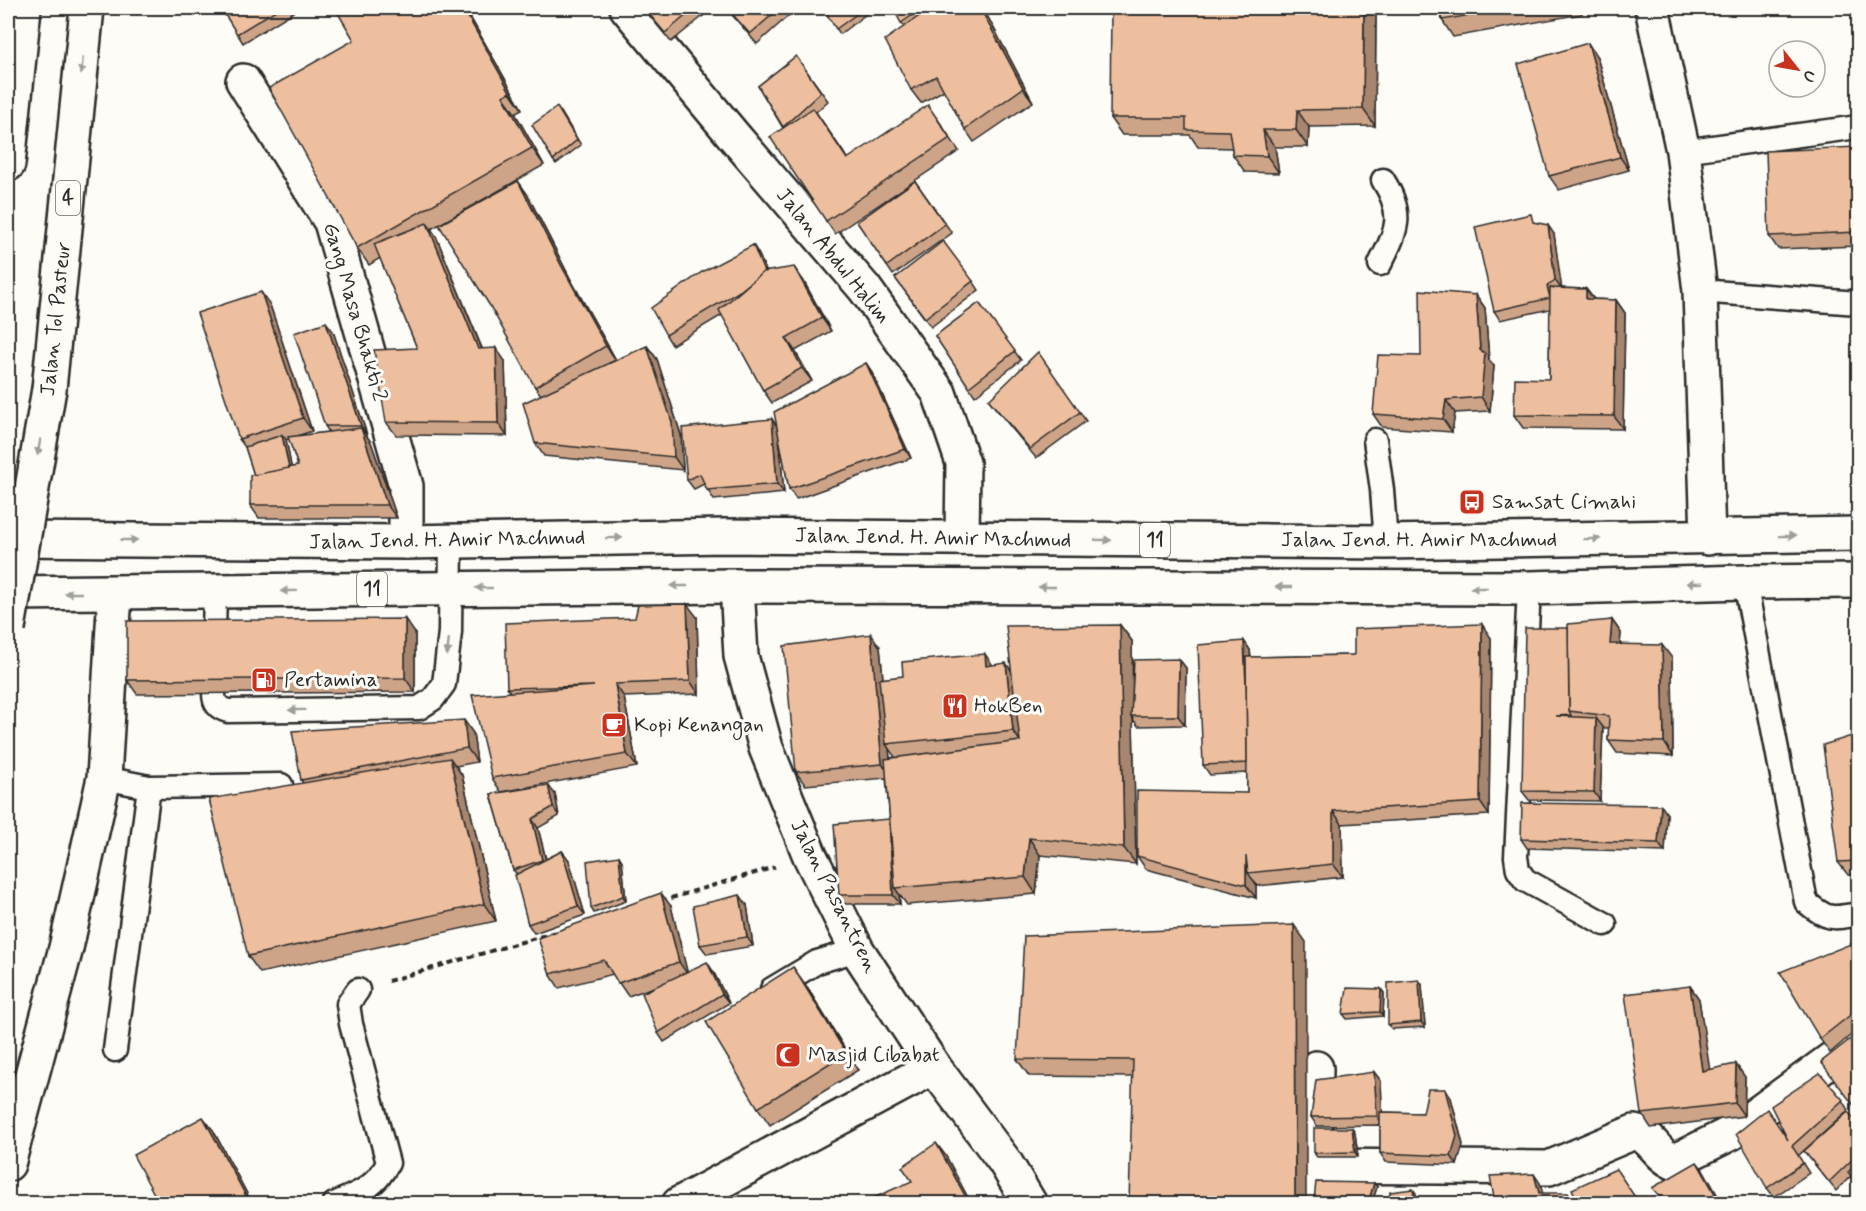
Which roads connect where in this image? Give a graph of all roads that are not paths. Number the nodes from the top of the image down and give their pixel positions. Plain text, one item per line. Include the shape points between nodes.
1 (24, 8) edge
2 (87, 8) edge
3 (627, 8) edge
4 (1652, 8) edge
5 (243, 81) dead end
6 (1858, 127) edge
7 (1683, 151) junction
8 (8, 164) edge
9 (1383, 180) dead end
10 (1380, 264) dead end
11 (1700, 291) junction
12 (1858, 303) edge
13 (1375, 440) edge
14 (1858, 534) edge
15 (962, 538) junction
16 (1708, 538) junction
17 (8, 539) edge
18 (451, 541) junction
19 (406, 542) junction
20 (1386, 542) junction
21 (1858, 581) edge
22 (1745, 582) junction
23 (737, 586) junction
24 (451, 588) junction
25 (1529, 588) junction
26 (215, 592) junction
27 (8, 593) edge
28 (115, 593) junction
29 (8, 628) edge
30 (214, 634) edge
31 (214, 693) edge
32 (104, 778) junction
33 (281, 786) edge
34 (149, 787) junction
35 (1858, 914) edge
36 (1605, 924) dead end
37 (857, 950) junction
38 (358, 990) road end
39 (751, 1002) edge
40 (1858, 1040) edge
41 (115, 1050) dead end
42 (934, 1067) junction
43 (1316, 1068) dead end
44 (8, 1164) edge
45 (1314, 1166) junction
46 (334, 1203) edge
47 (679, 1203) edge
48 (1030, 1203) edge
49 (1314, 1203) edge

1 - 8 main road
2 -> 29 main road, Jalan Tol Pasteur / 4, bridge via 49,389
3 - 15 main road, Jalan Abdul Halim via 865,289 939,393 963,463
4 - 7 main road
5 - 19 main road, Gang Masa Bhakti 2 via 331,222 406,486
6 - 7 lane
7 - 11 main road
9 - 10 lane via 1394,197 1398,220
11 - 12 lane
11 - 16 main road
13 - 20 lane
16 -> 14 main road, Jalan Jend. H. Amir Machmud / 11
18 -> 15 main road, Jalan Jend. H. Amir Machmud / 11 via 724,536
15 -> 20 main road, Jalan Jend. H. Amir Machmud / 11
20 -> 16 main road, Jalan Jend. H. Amir Machmud / 11
17 -> 19 main road, Jalan Jend. H. Amir Machmud / 11
18 - 19 main road, Jalan Jend. H. Amir Machmud / 11
18 - 24 lane
21 - 22 main road, 11
22 -> 25 main road, 11
22 - 35 lane via 1806,902 1820,914 1833,918
23 -> 24 main road, 11
25 -> 23 main road, 11
23 - 37 main road, Jalan Pasantren via 741,656 766,748 810,856
24 -> 26 main road, 11
24 -> 31 lane via 444,684 433,699 419,708 228,711 219,708
25 - 36 lane via 1518,870 1525,880
26 - 28 main road, 11
26 - 30 lane
28 -> 27 main road, 11
28 - 32 main road
32 - 34 lane
32 - 44 main road via 66,948
33 - 34 lane
34 - 41 lane
37 - 39 lane via 817,962
37 - 42 main road, Jalan Pasantren
38 - 46 lane via 348,1004 351,1024 388,1163 380,1178 362,1192
40 - 45 main road via 1731,1133 1673,1162 1664,1158 1643,1134 1634,1132 1549,1168
42 - 47 main road
42 - 48 main road, Jalan Pasantren via 1005,1162
43 - 45 main road
45 - 49 main road

